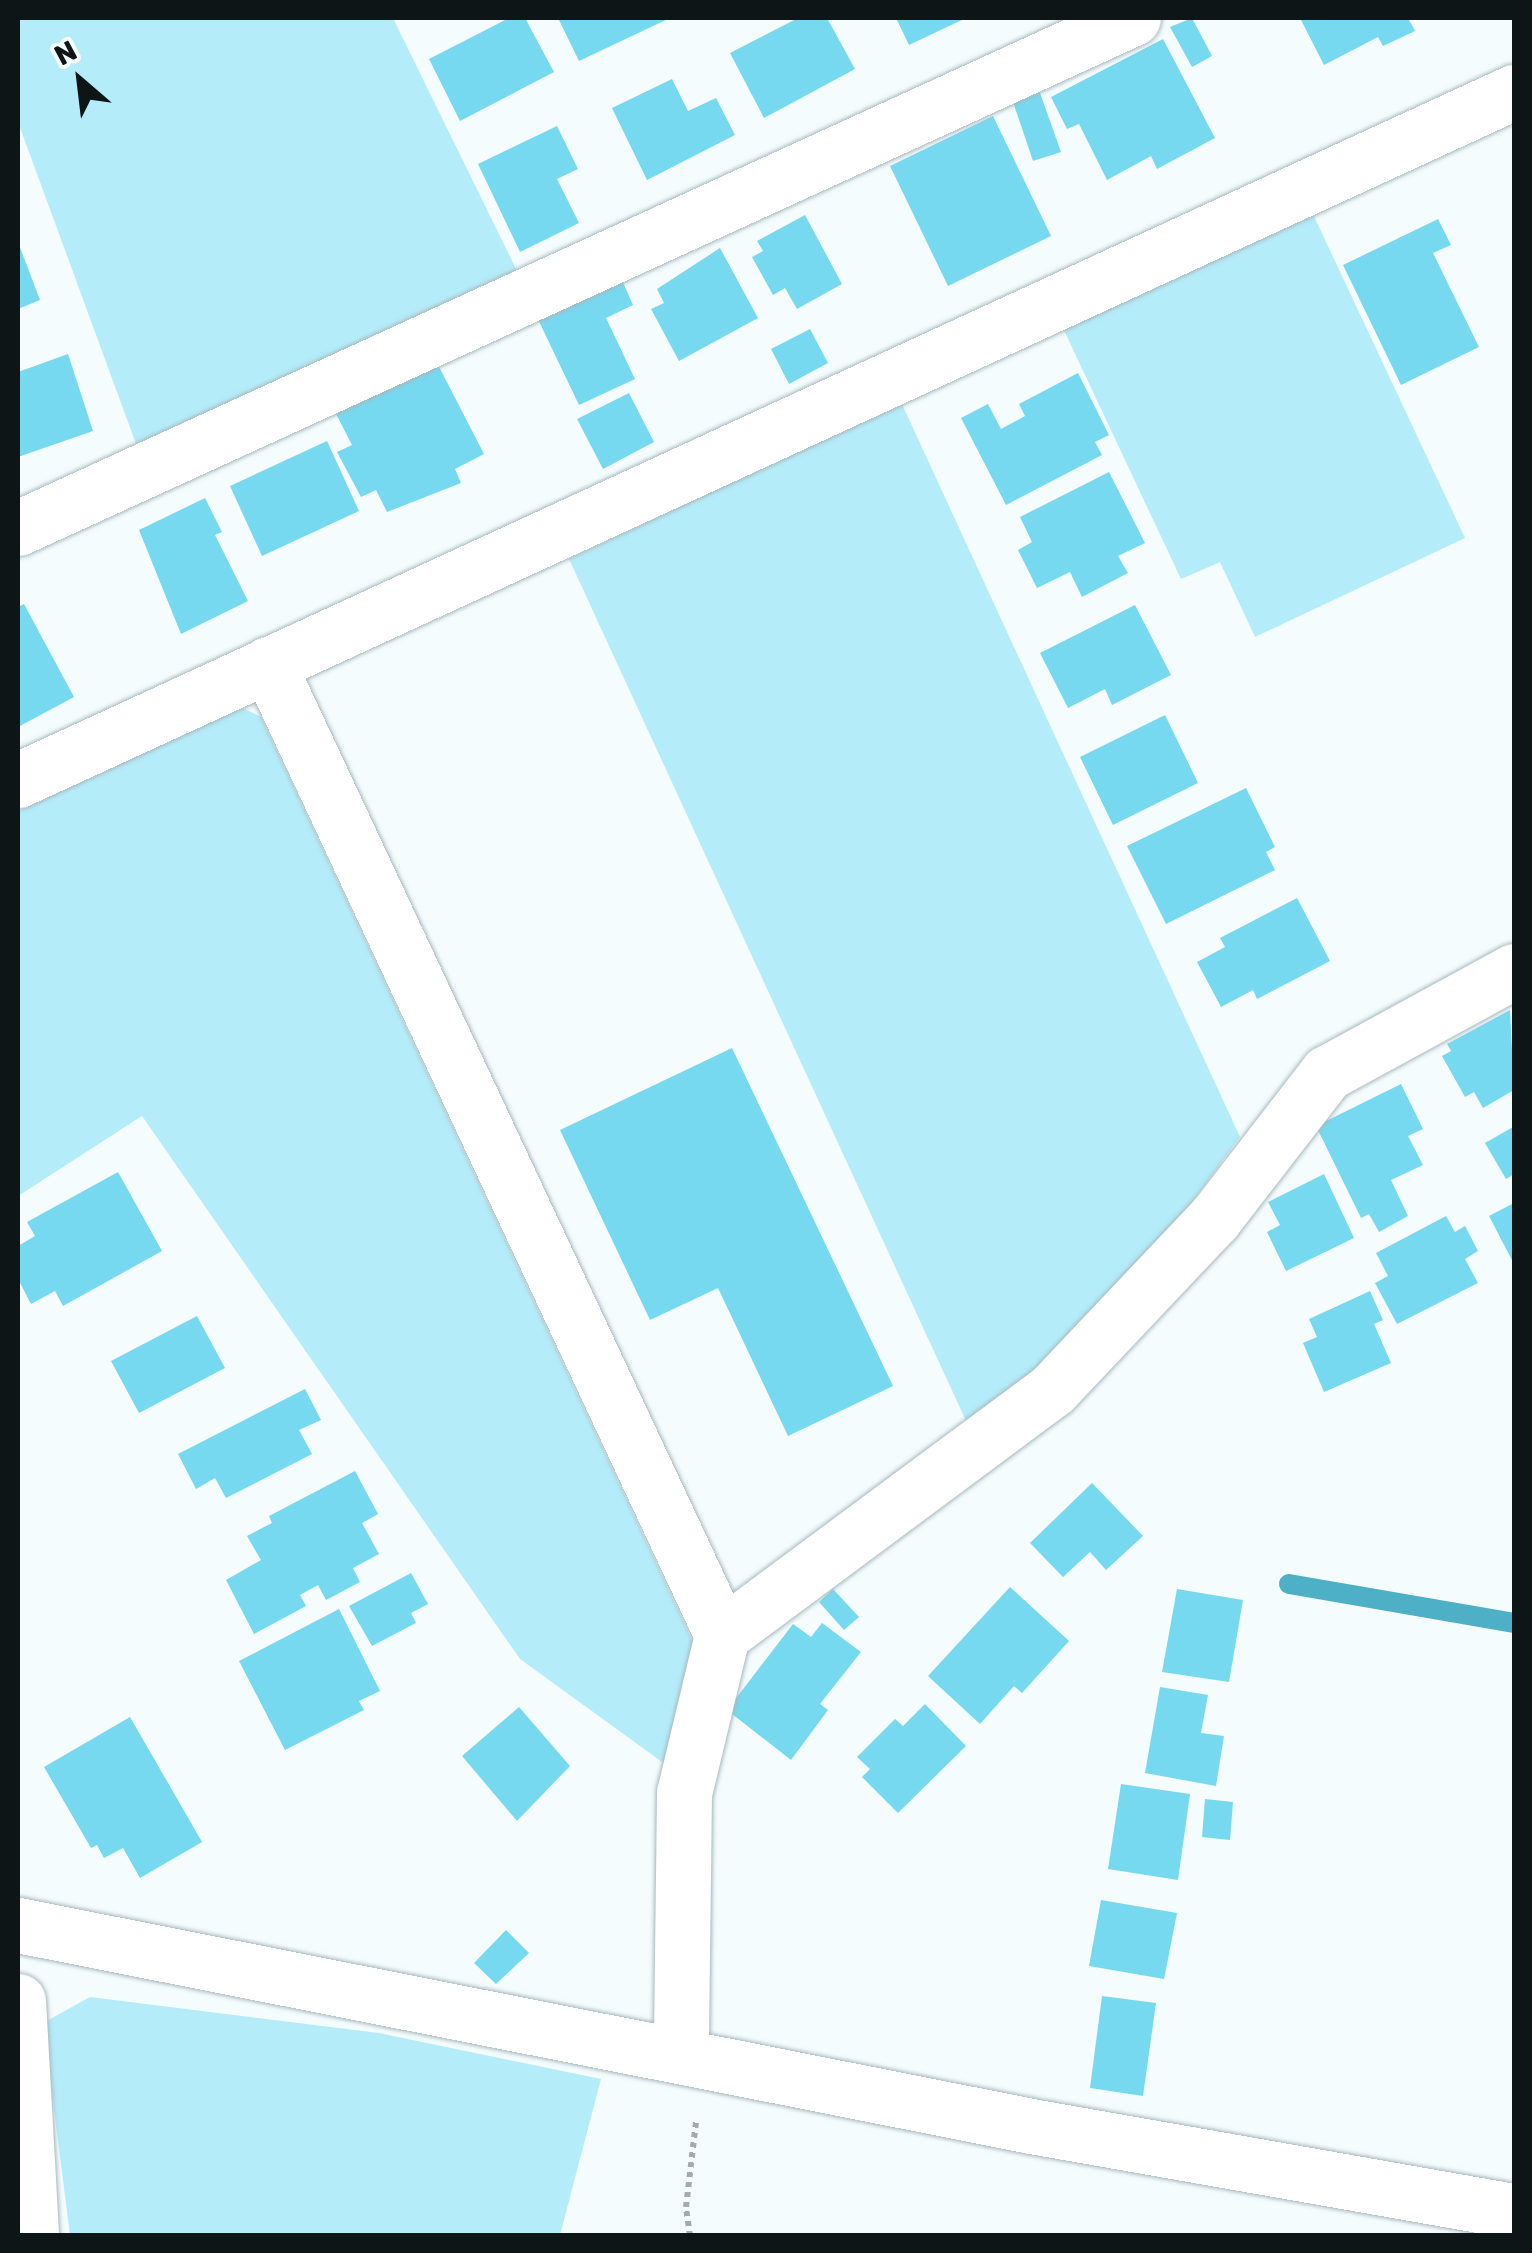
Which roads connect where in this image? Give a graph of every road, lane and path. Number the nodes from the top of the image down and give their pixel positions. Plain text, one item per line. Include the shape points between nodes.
1 (1133, 18) edge
2 (1514, 92) edge
3 (18, 528) edge
4 (268, 664) junction
5 (18, 780) edge
6 (1514, 971) edge
7 (722, 1634) junction
8 (18, 1924) edge
9 (18, 2002) edge
10 (692, 2058) junction
11 (1514, 2211) edge
12 (31, 2236) edge
13 (690, 2236) edge

1 - 3 street
2 - 4 street
4 - 5 street
4 - 7 street
6 - 7 street via 1327,1073 1214,1219 1053,1388
7 - 10 street via 684,1792
8 - 10 street
9 - 12 street
10 - 11 street
10 - 13 path

